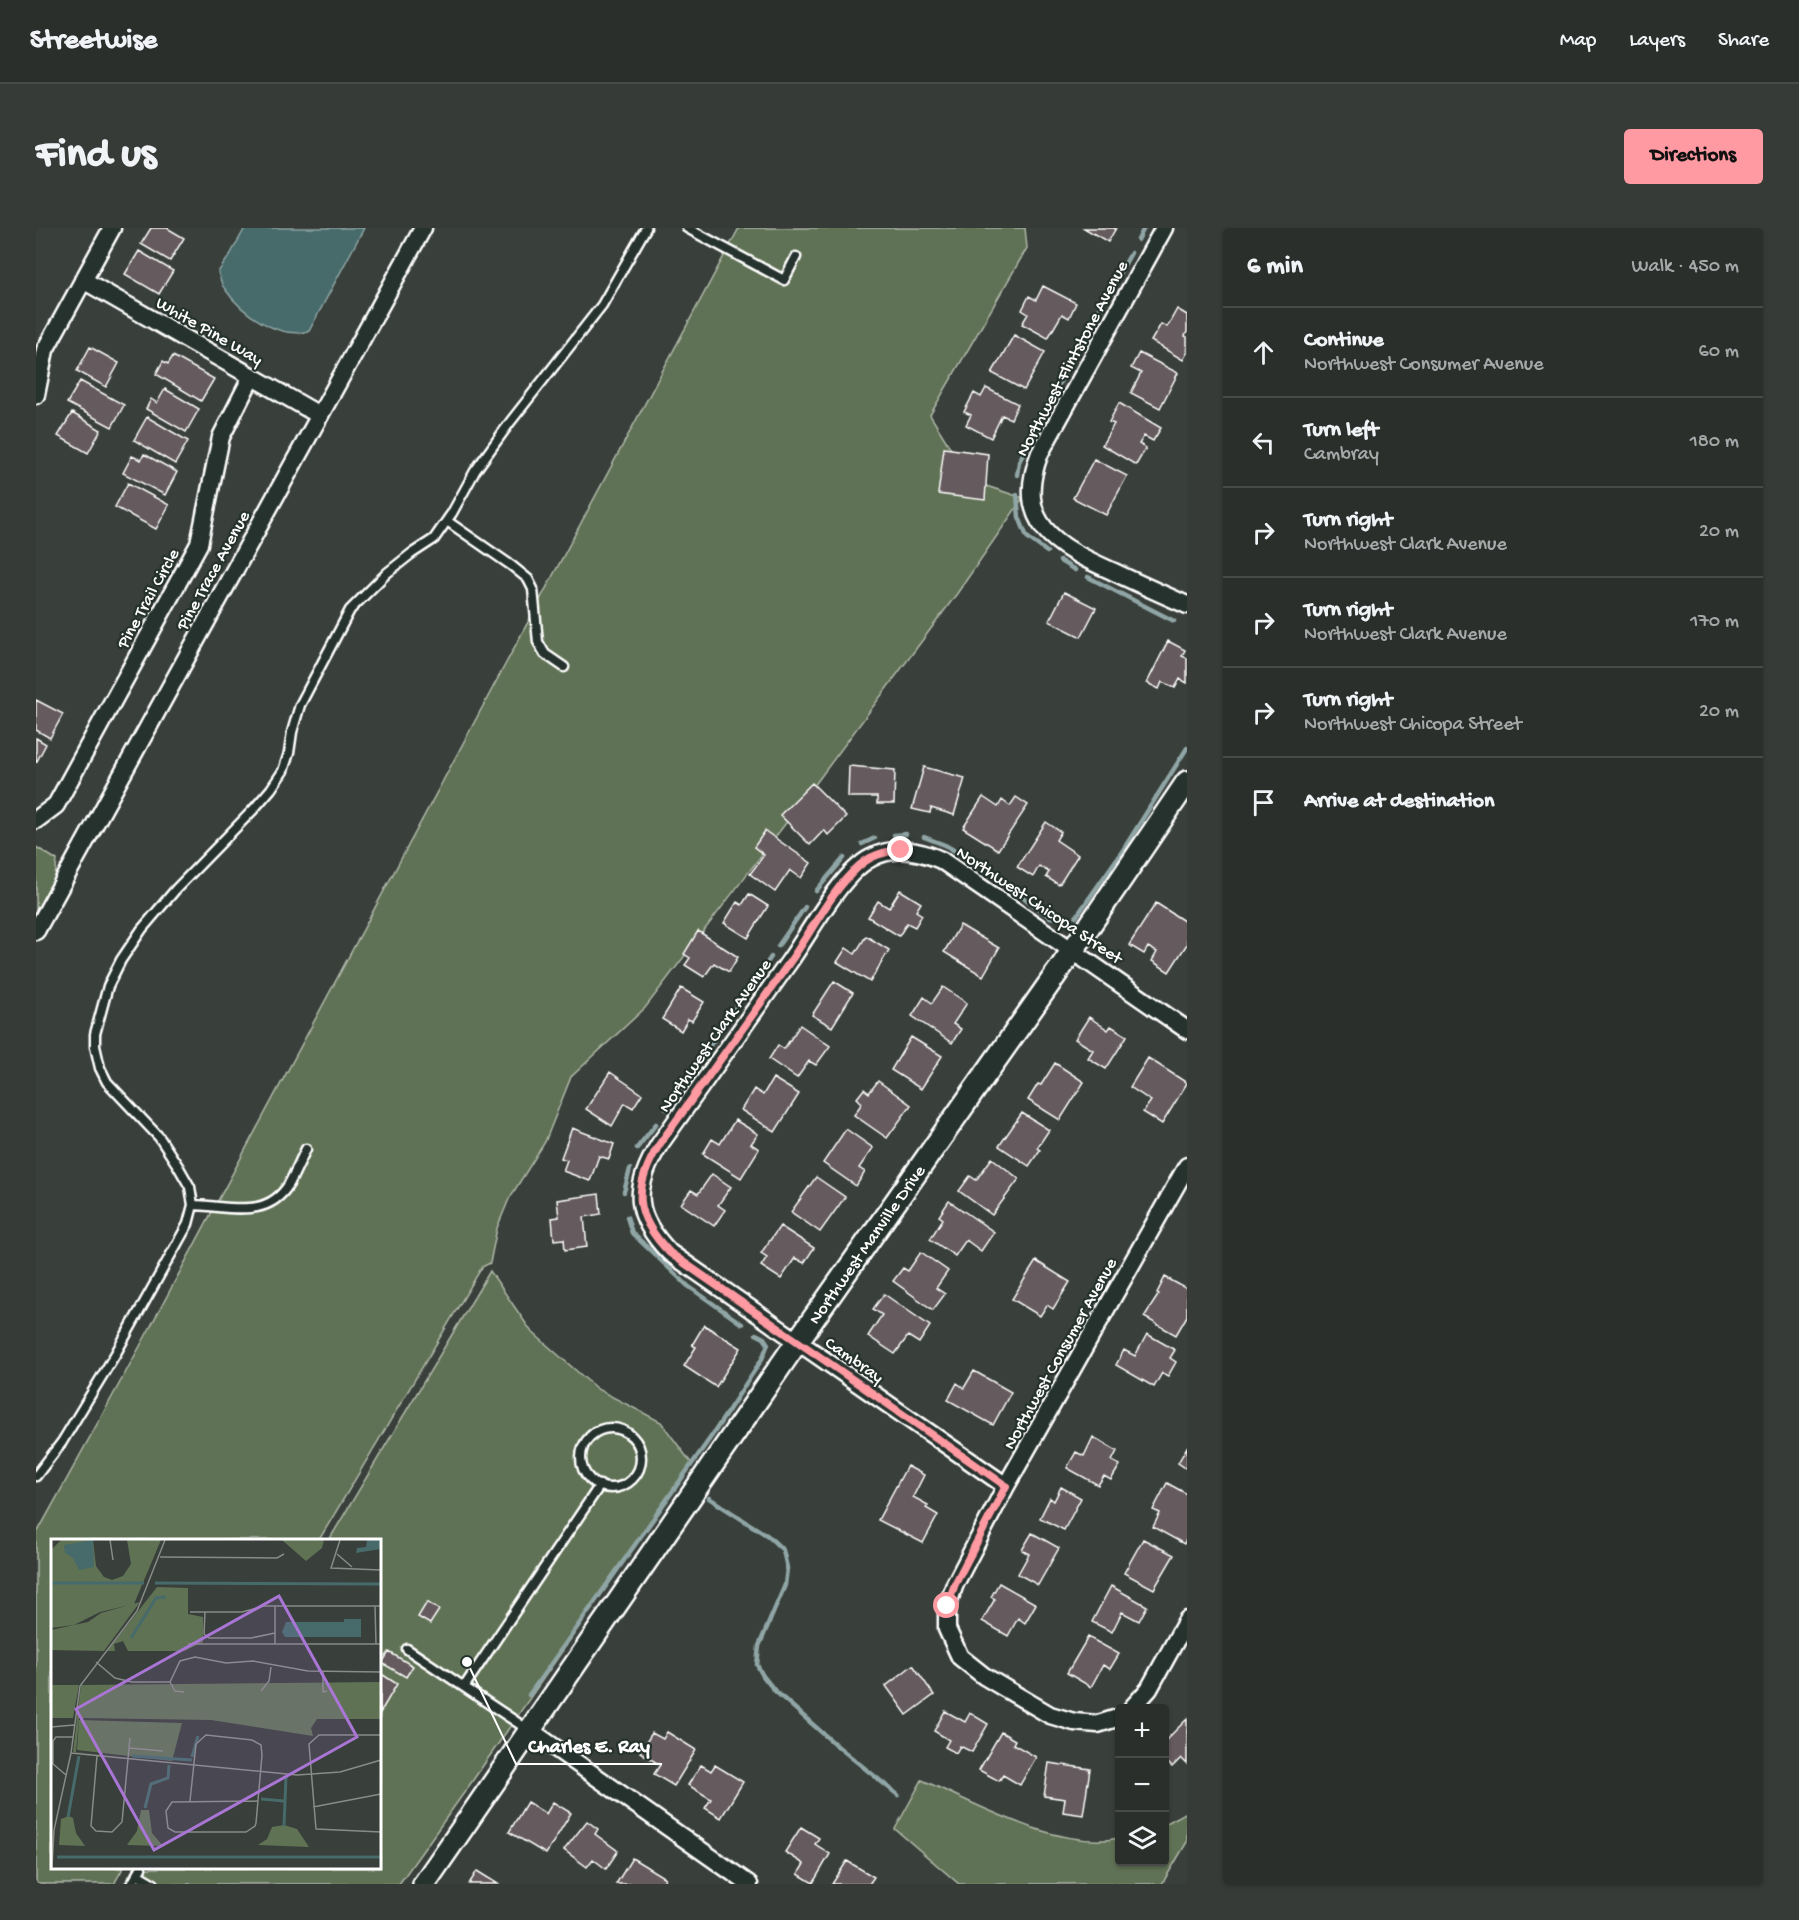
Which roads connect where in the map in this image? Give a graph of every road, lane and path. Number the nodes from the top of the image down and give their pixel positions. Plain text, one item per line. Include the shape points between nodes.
1 (112, 228) edge
2 (423, 228) edge
3 (646, 228) edge
4 (687, 228) edge
5 (1164, 228) edge
6 (796, 257) dead end
7 (83, 280) junction
8 (252, 376) junction
9 (36, 395) edge
10 (319, 415) junction
11 (447, 521) junction
12 (1187, 605) edge
13 (564, 667) dead end
14 (1187, 782) edge
15 (36, 820) edge
16 (860, 865) joint
17 (36, 931) edge
18 (1073, 950) junction
19 (1187, 1030) edge
20 (306, 1149) dead end
21 (1187, 1166) edge
22 (193, 1205) junction
23 (656, 1239) joint
24 (797, 1342) junction
25 (36, 1476) edge
26 (600, 1485) junction
27 (1006, 1486) junction
28 (1187, 1620) edge
29 (407, 1649) dead end
30 (464, 1687) junction
31 (1136, 1704) edge
32 (1115, 1718) edge
33 (531, 1731) junction
34 (139, 1871) edge
35 (132, 1884) edge
36 (154, 1884) edge
37 (424, 1884) edge
38 (749, 1884) edge

1 - 7 street
2 - 10 street, Pine Trace Avenue
3 - 11 lane via 602,305 475,471
4 - 6 lane via 784,280
5 - 12 street, Northwest Flintstone Avenue via 1040,453 1031,484 1034,511 1044,529 1062,546
7 - 8 street, White Pine Way
7 - 9 street via 45,350
8 - 10 street, White Pine Way
8 - 15 street, Pine Trail Circle via 221,437 199,544 56,805
10 - 17 street, Pine Trace Avenue
11 - 13 lane via 528,579 533,589 538,642 545,654
11 - 22 lane via 434,539 387,573 350,610 300,705 283,771 253,810 142,929 108,986 95,1034 100,1068 107,1082 159,1137 190,1187
14 - 18 street, Northwest Manville Drive
16 - 18 street, Northwest Chicopa Street via 891,851 933,856
16 - 23 street, Northwest Clark Avenue via 838,889 649,1162 640,1199
18 - 19 street, Northwest Chicopa Street
18 - 24 street, Northwest Manville Drive
20 - 22 lane via 289,1184 267,1205 245,1209
21 - 27 street, Northwest Consumer Avenue
22 - 25 lane via 188,1224 116,1353 62,1442
23 - 24 street, Cambray via 670,1253
24 - 27 street, Cambray
24 - 33 street, Northwest Manville Drive
26 - 26 lane via 624,1485 639,1469 638,1444 622,1430 599,1431 583,1448 585,1471
26 - 30 lane
27 - 32 street, Northwest Consumer Avenue via 947,1606 947,1629 960,1657 1050,1715 1098,1724
28 - 31 street via 1149,1689
29 - 30 lane
30 - 33 lane
33 - 37 street, Northwest Manville Drive
33 - 38 street
34 - 35 lane
34 - 36 lane

